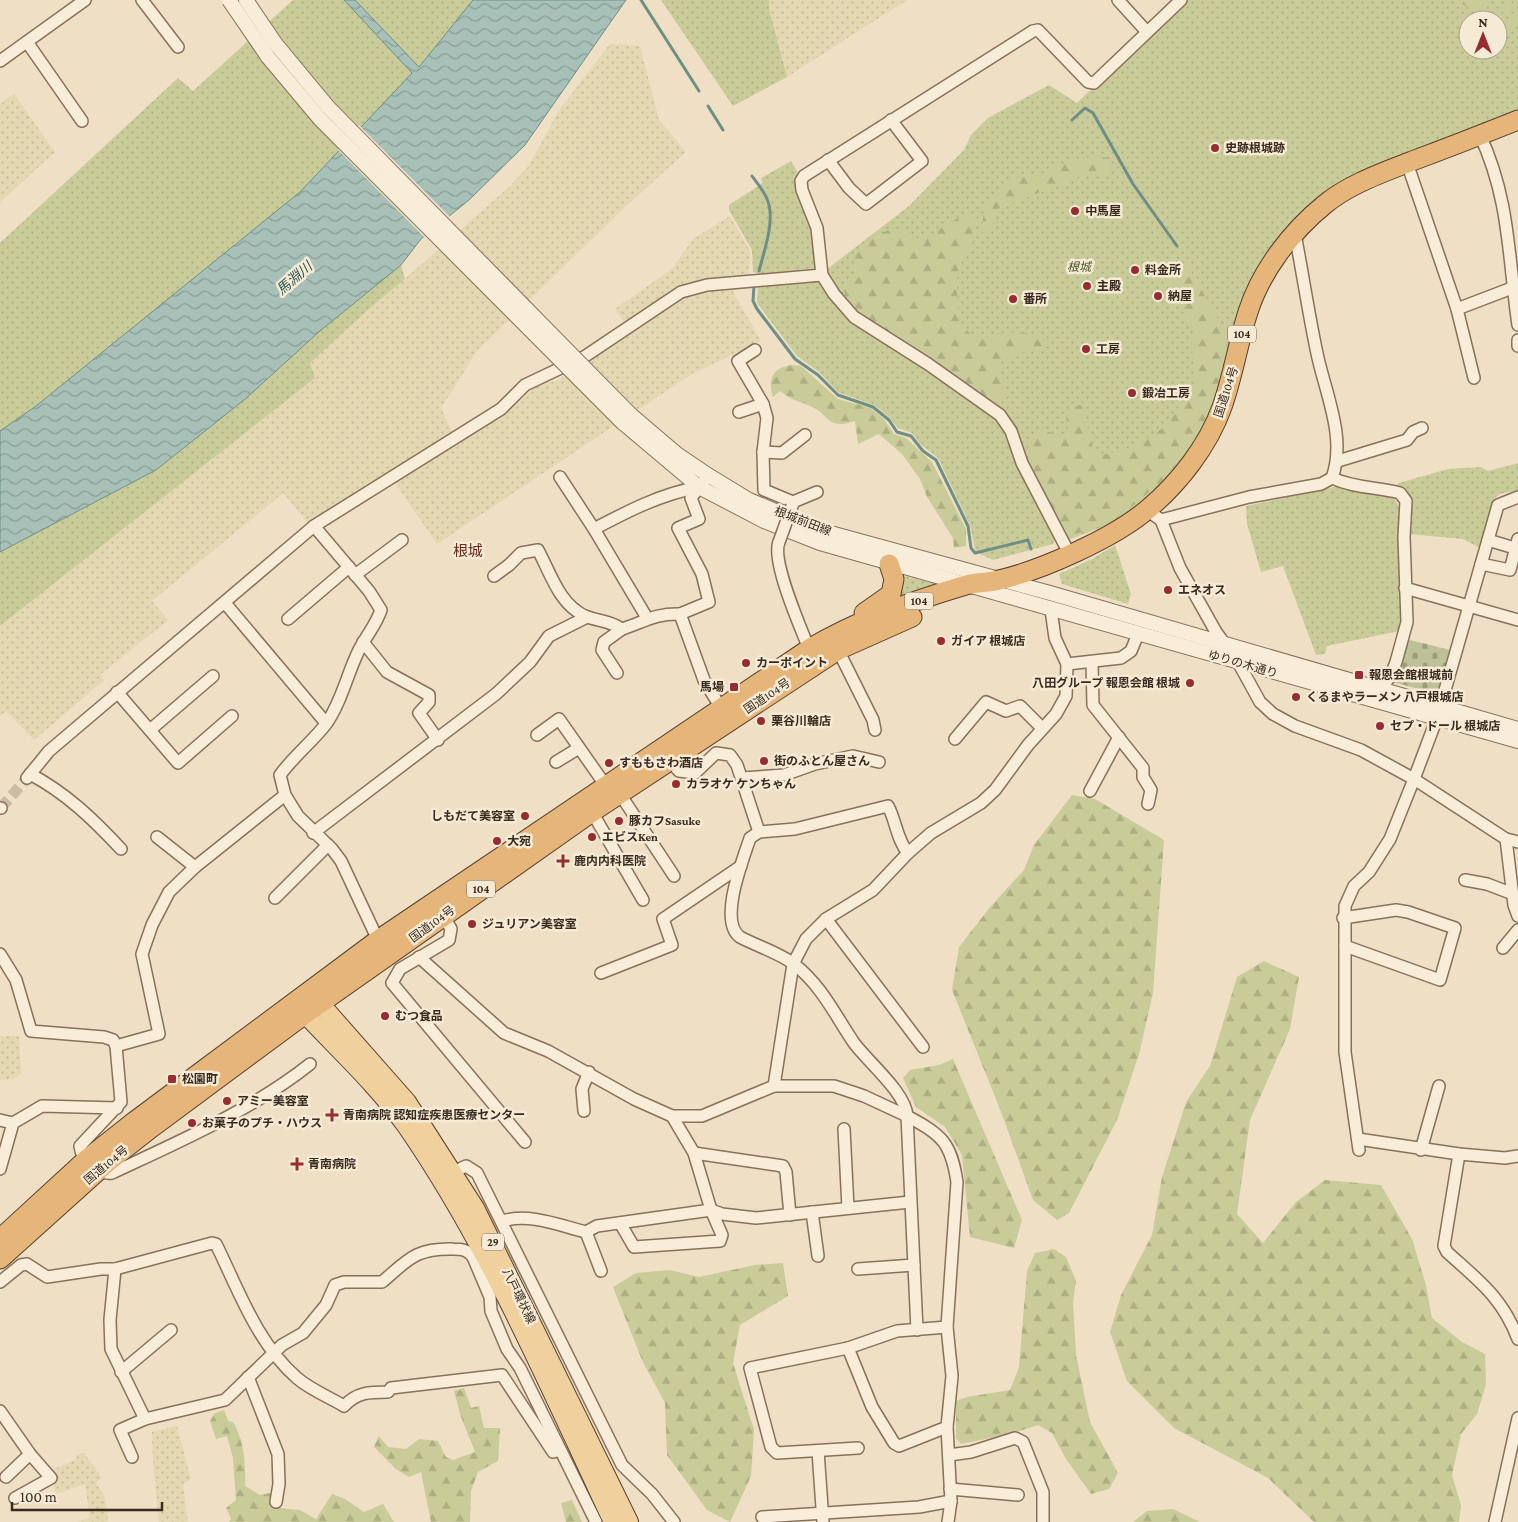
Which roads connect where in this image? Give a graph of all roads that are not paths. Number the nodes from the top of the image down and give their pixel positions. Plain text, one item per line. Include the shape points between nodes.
1 (85, 0) edge
2 (142, 0) edge
3 (228, 0) edge
4 (246, 0) edge
5 (1118, 0) edge
6 (1181, 0) edge
7 (1147, 32) junction
8 (27, 42) junction
9 (178, 47) dead end
10 (0, 61) edge
11 (891, 120) junction
12 (1518, 120) edge
13 (82, 121) dead end
14 (1480, 135) junction
15 (828, 160) junction
16 (1407, 163) junction
17 (1512, 218) edge
18 (1295, 234) junction
19 (1514, 273) edge
20 (822, 275) junction
21 (1512, 288) junction
22 (1457, 308) junction
23 (1518, 325) edge
24 (1518, 340) edge
25 (1518, 346) edge
26 (755, 350) dead end
27 (1474, 378) dead end
28 (763, 404) junction
29 (739, 412) dead end
30 (627, 418) junction
31 (1422, 428) dead end
32 (805, 435) dead end
33 (763, 452) junction
34 (1338, 461) junction
35 (708, 476) junction
36 (560, 477) dead end
37 (1332, 478) junction
38 (699, 487) junction
39 (817, 492) dead end
40 (1518, 497) edge
41 (792, 504) junction
42 (1154, 515) junction
43 (314, 526) junction
44 (594, 529) junction
45 (402, 540) dead end
46 (1488, 540) junction
47 (1517, 545) edge
48 (1070, 556) junction
49 (889, 564) junction
50 (1482, 564) junction
51 (352, 571) junction
52 (1514, 572) edge
53 (494, 576) dead end
54 (985, 585) junction
55 (1405, 588) junction
56 (225, 602) junction
57 (1470, 606) junction
58 (1051, 610) junction
59 (680, 614) junction
60 (587, 617) junction
61 (648, 618) junction
62 (288, 619) dead end
63 (1518, 620) edge
64 (622, 629) junction
65 (840, 631) junction
66 (1138, 634) junction
67 (363, 642) junction
68 (1225, 646) junction
69 (809, 649) junction
70 (838, 650) junction
71 (1238, 662) junction
72 (1092, 663) junction
73 (1067, 664) junction
74 (616, 673) dead end
75 (214, 676) dead end
76 (1380, 689) junction
77 (117, 692) junction
78 (721, 708) junction
79 (1438, 712) junction
80 (232, 716) dead end
81 (326, 723) junction
82 (1042, 728) junction
83 (1518, 729) edge
84 (150, 730) junction
85 (875, 730) dead end
86 (537, 735) dead end
87 (1119, 737) junction
88 (955, 739) dead end
89 (438, 740) junction
90 (1518, 741) edge
91 (579, 748) junction
92 (665, 755) junction
93 (556, 762) dead end
94 (879, 762) dead end
95 (742, 778) junction
96 (1414, 779) junction
97 (613, 790) junction
98 (1090, 791) dead end
99 (285, 795) junction
100 (1148, 804) dead end
101 (592, 812) junction
102 (314, 832) junction
103 (759, 832) junction
104 (157, 837) dead end
105 (1506, 839) junction
106 (1518, 842) edge
107 (328, 845) junction
108 (121, 849) dead end
109 (908, 853) junction
110 (741, 866) junction
111 (195, 867) junction
112 (674, 876) dead end
113 (1464, 880) dead end
114 (1513, 894) junction
115 (275, 898) dead end
116 (643, 900) dead end
117 (439, 909) junction
118 (1518, 916) edge
119 (1343, 918) junction
120 (826, 919) junction
121 (1518, 930) edge
122 (378, 940) junction
123 (1345, 946) junction
124 (1503, 948) dead end
125 (0, 954) edge
126 (419, 957) junction
127 (793, 964) junction
128 (601, 974) dead end
129 (307, 1003) junction
130 (116, 1046) junction
131 (923, 1047) dead end
132 (310, 1064) dead end
133 (589, 1072) junction
134 (774, 1086) junction
135 (1439, 1086) dead end
136 (118, 1108) junction
137 (584, 1111) dead end
138 (672, 1116) junction
139 (907, 1116) junction
140 (0, 1120) edge
141 (13, 1123) junction
142 (844, 1128) dead end
143 (525, 1142) dead end
144 (1421, 1150) junction
145 (694, 1153) junction
146 (1458, 1154) junction
147 (1518, 1156) edge
148 (92, 1165) junction
149 (0, 1169) edge
150 (447, 1175) junction
151 (910, 1202) junction
152 (848, 1208) junction
153 (711, 1210) junction
154 (812, 1212) junction
155 (790, 1215) junction
156 (502, 1221) junction
157 (620, 1223) junction
158 (586, 1232) junction
159 (0, 1238) edge
160 (818, 1256) dead end
161 (0, 1259) edge
162 (914, 1265) junction
163 (115, 1269) junction
164 (858, 1269) dead end
165 (601, 1271) dead end
166 (0, 1282) edge
167 (1514, 1315) edge
168 (946, 1327) junction
169 (171, 1330) dead end
170 (918, 1330) junction
171 (532, 1337) junction
172 (1518, 1339) edge
173 (848, 1348) junction
174 (507, 1349) junction
175 (274, 1354) junction
176 (120, 1372) junction
177 (248, 1377) junction
178 (0, 1411) edge
179 (1518, 1418) edge
180 (145, 1419) junction
181 (947, 1427) junction
182 (858, 1448) dead end
183 (560, 1450) junction
184 (818, 1451) junction
185 (1515, 1451) edge
186 (30, 1454) junction
187 (949, 1455) junction
188 (132, 1457) dead end
189 (6, 1477) dead end
190 (950, 1489) junction
191 (1018, 1495) dead end
192 (15, 1498) dead end
193 (276, 1502) dead end
194 (951, 1502) junction
195 (762, 1517) dead end
196 (823, 1517) edge
197 (596, 1522) edge
198 (613, 1522) edge
199 (629, 1522) edge
200 (674, 1522) edge
201 (948, 1522) edge
202 (1043, 1522) edge
203 (1495, 1522) edge

1 - 8 street
2 - 9 street
3 - 30 street, bridge via 268,58 320,119
4 - 30 street, bridge via 275,43 328,107
5 - 7 street
6 - 7 street
7 - 11 street via 1094,83 1088,82 1038,30 1032,31
8 - 10 street
8 - 13 street
11 - 15 street
11 - 15 street via 922,161 866,204
12 - 14 highway, 国道104号 / 104
14 - 16 highway, 国道104号 / 104
14 - 17 street
15 - 20 street via 801,181 817,228
16 - 18 highway, 国道104号 / 104 via 1357,183 1324,205
16 - 22 street
17 - 19 street
18 - 34 street via 1318,358 1335,427
18 - 42 highway, 国道104号 / 104 via 1279,251 1255,294 1222,409 1206,442
19 - 21 street
20 - 43 street via 707,285 681,292 584,357 525,385 500,409
20 - 48 street via 854,317 1000,415 1011,431 1022,463
21 - 22 street
21 - 23 street
22 - 27 street
24 - 25 street
26 - 28 street via 738,361
28 - 29 street
28 - 33 street via 767,418
30 - 35 street, 根城前田線
30 - 38 street, 根城前田線
31 - 34 street via 1407,440
32 - 33 street via 782,454
33 - 41 street via 764,490
34 - 37 street
35 - 38 street
35 - 54 street, 根城前田線 via 749,500 824,531
36 - 44 street
37 - 42 street via 1321,484
37 - 55 street via 1350,486 1400,492 1406,500
38 - 44 street via 679,490 642,504
38 - 49 street, 根城前田線 via 772,524
38 - 59 street via 691,498 699,518 678,528 702,574 708,602
39 - 41 street
40 - 46 street via 1498,505
41 - 69 street, bridge via 776,549 782,577
42 - 48 highway, 国道104号 / 104 via 1117,530
42 - 68 street
43 - 51 street
43 - 56 street
44 - 61 street
45 - 51 street
46 - 47 street
46 - 50 street
47 - 52 street
48 - 54 highway, 国道104号 / 104
49 - 54 street, 根城前田線
49 - 65 highway via 894,579 891,594
50 - 52 street
50 - 57 street
51 - 62 street
51 - 67 street via 380,610 377,622
53 - 60 street via 521,553 538,550 565,602
54 - 58 street, ゆりの木通り
54 - 65 highway, 国道104号 / 104
54 - 68 street, ゆりの木通り
54 - 70 highway, 国道104号 / 104 via 967,599 898,622
55 - 57 street
55 - 76 street via 1407,622 1402,643 1390,678
56 - 77 street
56 - 81 street
57 - 63 street
57 - 79 street
58 - 66 street, ゆりの木通り
58 - 73 street via 1055,638
59 - 61 street
59 - 78 street via 704,680
60 - 64 street via 610,621
60 - 89 street via 549,636 530,662 496,694
61 - 64 street
64 - 74 street via 604,642 602,650
65 - 69 highway, 国道104号 / 104
66 - 71 street, ゆりの木通り
66 - 72 street via 1132,651 1121,658
67 - 81 street via 338,705
67 - 89 street via 387,672 429,695 429,702 419,713
68 - 71 street
68 - 76 street, ゆりの木通り
69 - 78 highway, 国道104号 / 104
70 - 85 street
70 - 92 highway, 国道104号 / 104
71 - 79 street, ゆりの木通り
71 - 96 street via 1250,687 1272,714 1362,750
72 - 73 street
72 - 87 street via 1093,705
73 - 82 street via 1066,696 1056,714
75 - 84 street
76 - 79 street, ゆりの木通り
77 - 84 street
77 - 108 street via 49,751 28,776 53,786 79,806
78 - 92 highway, 国道104号 / 104
79 - 83 street, ゆりの木通り
79 - 90 street, ゆりの木通り
79 - 96 street
80 - 84 street via 178,764
81 - 99 street via 280,776
82 - 88 street via 1020,706 1006,711 986,702
82 - 109 street via 988,796 931,833
86 - 91 street via 559,719
87 - 98 street
87 - 100 street via 1143,768 1143,777 1152,790
89 - 102 street
91 - 93 street
91 - 97 street
92 - 95 street via 679,771 695,773 716,753 730,755
92 - 97 highway, 国道104号 / 104
94 - 95 street via 853,756 784,775
95 - 103 street
96 - 105 street
96 - 119 street via 1390,839 1369,872 1354,886
97 - 101 highway, 国道104号 / 104
97 - 112 street
97 - 117 highway, 国道104号 / 104
99 - 102 street via 298,816
99 - 111 street
101 - 116 street
101 - 117 highway, 国道104号 / 104
102 - 107 street
103 - 109 street via 795,829 888,806 901,846
103 - 110 street via 750,838
104 - 111 street
105 - 106 street
105 - 114 street
107 - 115 street
107 - 122 street via 341,861
109 - 120 street via 873,890
110 - 127 street via 733,892 731,926 734,932
110 - 128 street via 663,919 672,945
111 - 130 street via 169,892 142,954 158,1034
113 - 114 street
114 - 118 street
117 - 122 highway, 国道104号 / 104
117 - 126 street via 451,928 449,940
117 - 129 highway, 国道104号 / 104
119 - 123 street
119 - 123 street via 1396,910 1455,928 1440,980
120 - 127 street via 806,939
120 - 131 street
121 - 124 street
122 - 129 highway, 国道104号 / 104
123 - 144 street via 1345,1052 1359,1144
125 - 130 street via 16,980 31,1031 104,1037
126 - 133 street via 504,1033
126 - 143 street via 400,969 392,983
127 - 134 street
127 - 139 street via 822,991 854,1043 907,1108
129 - 148 highway, 国道104号 / 104 via 142,1115
129 - 150 main road, 八戸環状線 / 29 via 407,1102
130 - 136 street
132 - 148 street via 294,1078 204,1129 112,1173 105,1174
133 - 137 street via 582,1089
133 - 138 street via 634,1099
134 - 138 street via 702,1116
134 - 139 street via 834,1086
135 - 144 street
136 - 141 street via 42,1106
136 - 148 street via 80,1146 80,1151
138 - 145 street
139 - 151 street
139 - 168 street via 944,1140 954,1158 957,1182
140 - 141 street
141 - 149 street
142 - 152 street
144 - 146 street
145 - 153 street
145 - 155 street via 783,1166
146 - 147 street
146 - 167 street via 1444,1246
148 - 159 highway, 国道104号 / 104
148 - 161 highway, 国道104号 / 104
150 - 156 street via 466,1166 477,1173
150 - 171 main road, 八戸環状線 / 29 via 493,1241
151 - 152 street
151 - 162 street
152 - 154 street
153 - 155 street via 756,1218
153 - 157 street
153 - 157 street via 722,1235 720,1241 634,1247
154 - 155 street
154 - 160 street
156 - 158 street via 514,1217 540,1220
156 - 200 street via 622,1465 652,1494
157 - 158 street via 597,1226
158 - 165 street
162 - 164 street
162 - 170 street
163 - 166 street via 47,1277 27,1264
163 - 175 street via 216,1244 256,1327
163 - 176 street via 109,1338
167 - 172 street
168 - 170 street
168 - 181 street via 952,1376
169 - 176 street
170 - 173 street via 898,1331
171 - 174 street
171 - 198 main road, 八戸環状線 / 29
171 - 199 main road, 八戸環状線 / 29
173 - 181 street via 872,1408 894,1443 899,1446
173 - 184 street via 750,1368 771,1447 777,1453
174 - 175 street via 473,1257 460,1249 438,1248 424,1250 412,1257 382,1282 335,1285 326,1306 303,1333 282,1345
174 - 183 street via 520,1368
175 - 177 street
175 - 183 street via 298,1379 344,1406 350,1399 366,1392 388,1392 391,1388 502,1375 553,1452
176 - 180 street
177 - 180 street via 220,1402
177 - 193 street via 278,1454
178 - 186 street
179 - 185 street
180 - 188 street via 120,1430
181 - 187 street
182 - 184 street
183 - 197 street
184 - 196 street
185 - 203 street
186 - 189 street
186 - 192 street via 51,1478
187 - 190 street
187 - 202 street via 971,1452 1015,1438 1023,1442 1043,1492
190 - 191 street
190 - 194 street
194 - 196 street
194 - 201 street
195 - 196 street

